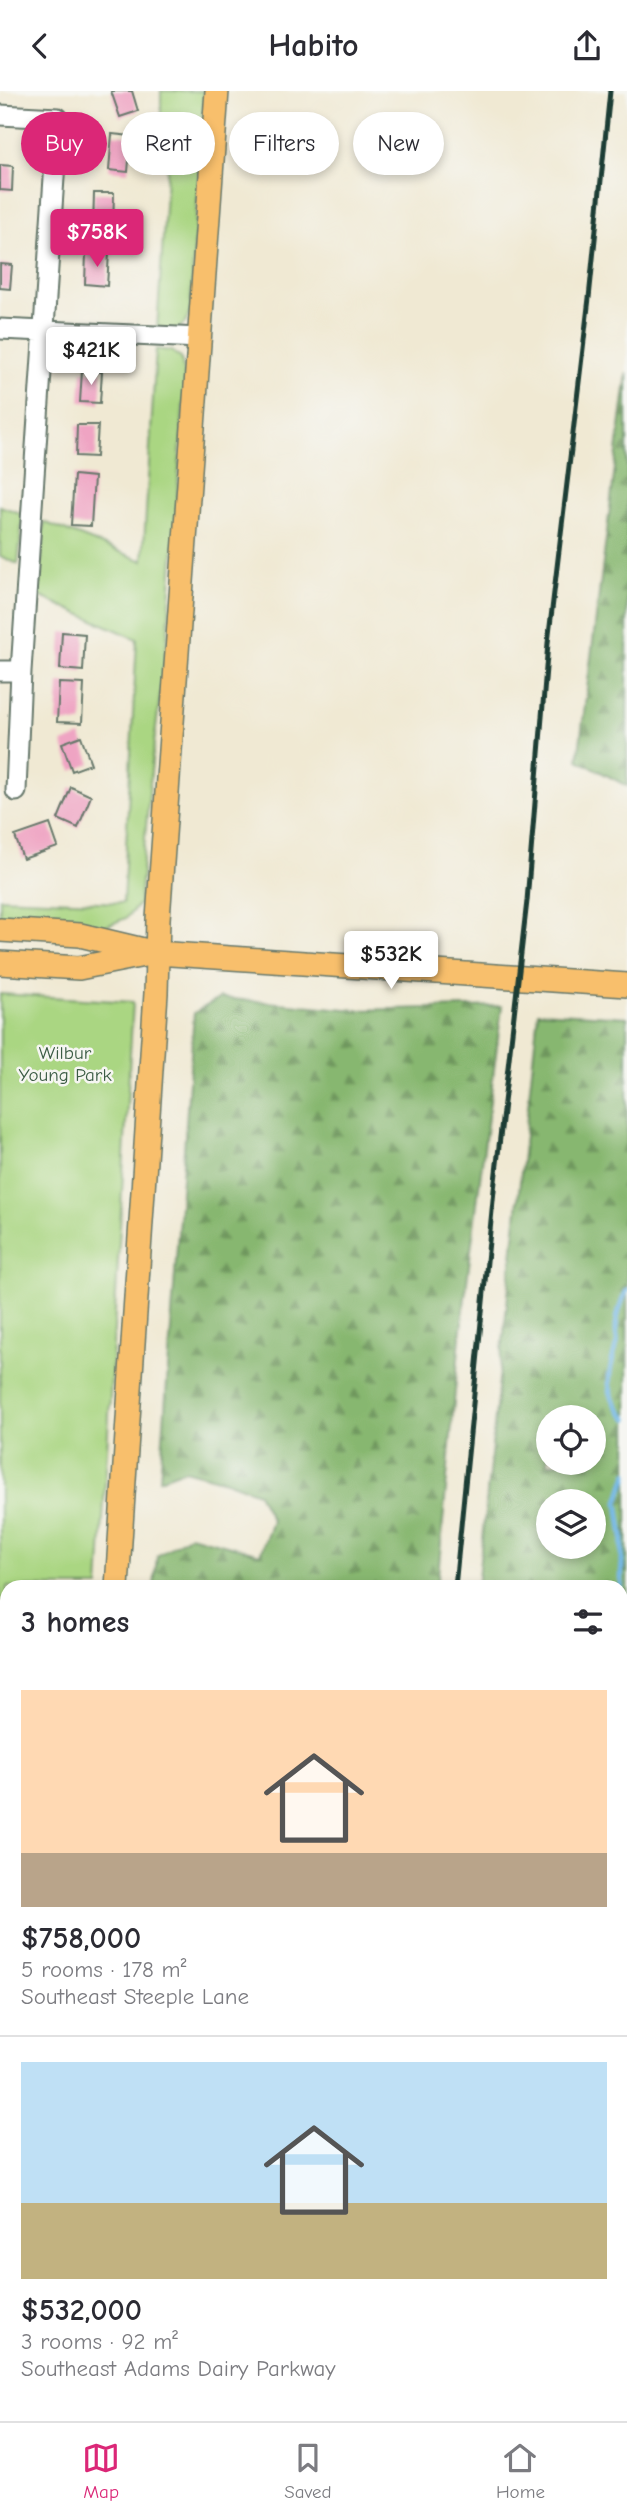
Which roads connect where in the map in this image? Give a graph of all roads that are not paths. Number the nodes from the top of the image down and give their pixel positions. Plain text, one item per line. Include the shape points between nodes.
1 (217, 91) edge
2 (0, 115) edge
3 (0, 329) edge
4 (44, 332) junction
5 (200, 338) junction
6 (0, 671) edge
7 (21, 671) junction
8 (16, 791) dead end
9 (0, 930) edge
10 (156, 953) junction
11 (0, 963) edge
12 (627, 985) edge
13 (117, 1580) edge

1 - 5 main road
2 - 4 street via 58,118
3 - 4 street
4 - 5 street
4 - 7 street
5 - 10 main road
6 - 7 street
7 - 8 street
9 - 10 main road via 80,935
10 - 11 main road via 79,968
10 - 12 main road
10 - 13 main road

